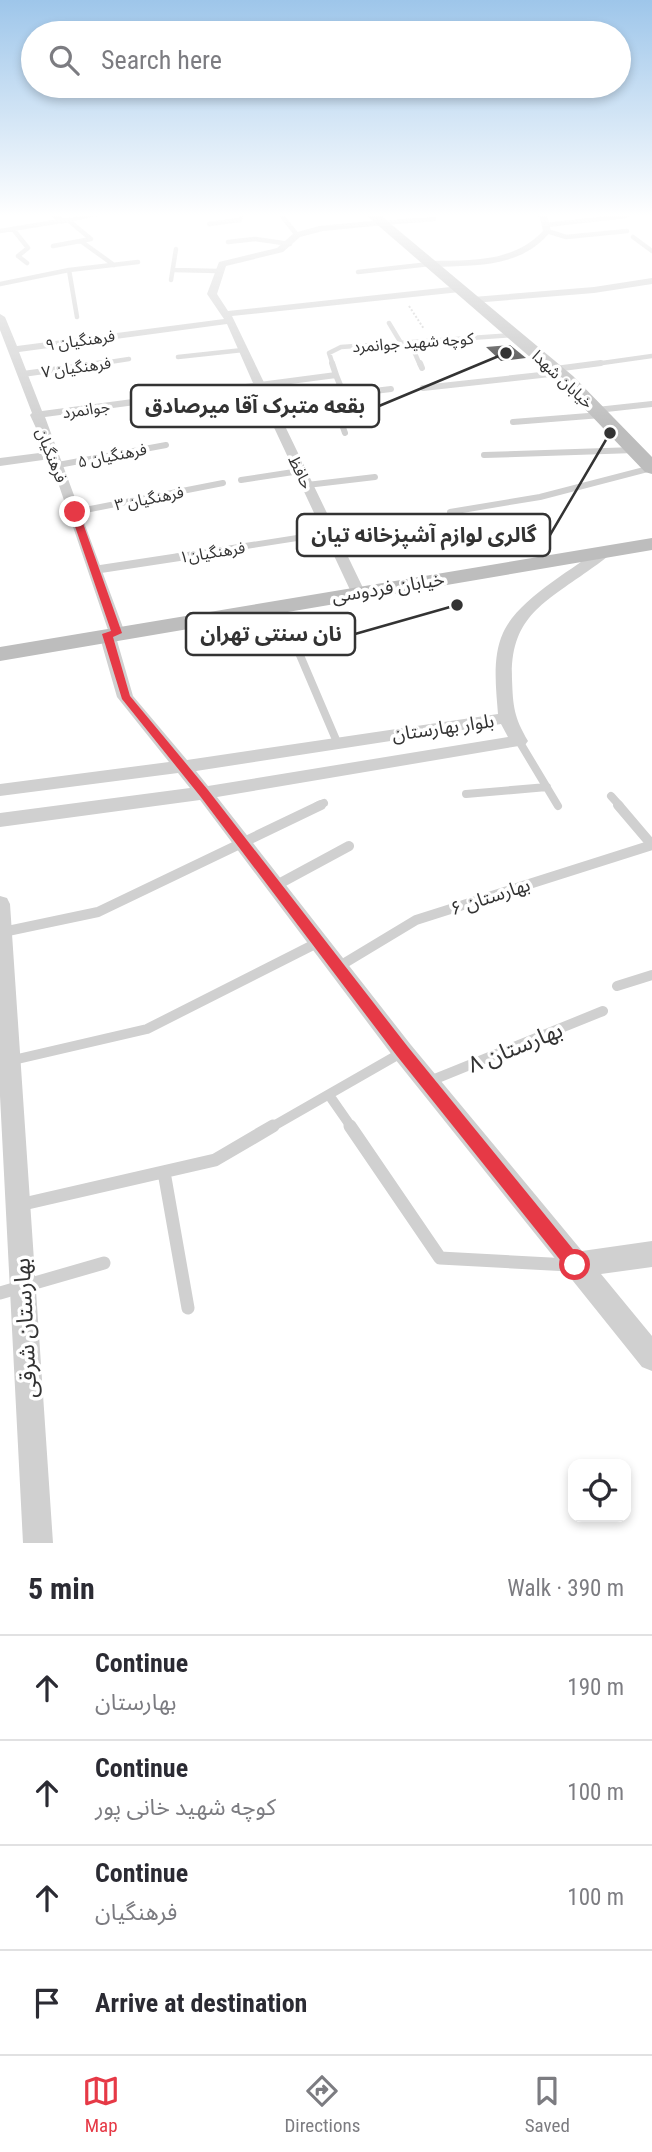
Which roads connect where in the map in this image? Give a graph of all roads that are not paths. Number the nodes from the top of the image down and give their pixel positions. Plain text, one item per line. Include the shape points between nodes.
1 (72, 286) edge
2 (214, 286) edge
3 (456, 286) edge
4 (620, 286) edge
5 (633, 286) edge
6 (460, 289) junction
7 (641, 291) dead end
8 (473, 300) junction
9 (0, 317) edge
10 (78, 317) dead end
11 (228, 317) junction
12 (389, 323) dead end
13 (514, 335) junction
14 (411, 342) junction
15 (401, 343) junction
16 (243, 350) junction
17 (652, 356) edge
18 (178, 357) dead end
19 (129, 359) dead end
20 (15, 363) junction
21 (422, 368) dead end
22 (557, 371) junction
23 (336, 375) junction
24 (260, 385) junction
25 (423, 388) dead end
26 (391, 389) dead end
27 (344, 395) junction
28 (162, 398) junction
29 (652, 404) edge
30 (599, 413) junction
31 (36, 415) junction
32 (166, 418) dead end
33 (513, 422) dead end
34 (345, 433) dead end
35 (166, 445) dead end
36 (635, 450) junction
37 (484, 455) dead end
38 (56, 460) junction
39 (0, 462) edge
40 (651, 465) edge
41 (300, 471) junction
42 (375, 477) dead end
43 (241, 480) dead end
44 (223, 483) dead end
45 (307, 485) junction
46 (75, 512) junction
47 (450, 512) dead end
48 (329, 534) junction
49 (652, 544) edge
50 (606, 551) junction
51 (94, 570) junction
52 (358, 592) junction
53 (279, 606) junction
54 (112, 634) junction
55 (0, 654) edge
56 (506, 718) junction
57 (519, 741) junction
58 (337, 742) junction
59 (359, 765) junction
60 (181, 767) junction
61 (547, 787) junction
62 (0, 790) edge
63 (204, 793) junction
64 (467, 794) dead end
65 (611, 796) dead end
66 (324, 803) dead end
67 (558, 806) dead end
68 (0, 820) edge
69 (242, 844) junction
70 (652, 845) edge
71 (349, 846) dead end
72 (275, 886) junction
73 (0, 904) edge
74 (2, 932) edge
75 (318, 942) junction
76 (338, 967) junction
77 (652, 975) edge
78 (617, 986) dead end
79 (603, 1011) dead end
80 (402, 1052) junction
81 (9, 1061) junction
82 (427, 1082) junction
83 (5, 1091) edge
84 (329, 1095) junction
85 (164, 1172) junction
86 (11, 1195) edge
87 (652, 1254) edge
88 (104, 1263) dead end
89 (575, 1265) junction
90 (11, 1290) edge
91 (188, 1308) dead end
92 (652, 1357) edge
93 (38, 1543) edge

1 - 10 lane
2 - 11 street, حافظ via 212,294
3 - 6 main road, خیابان شهدا
4 - 8 street
5 - 7 street
6 - 8 main road, خیابان شهدا
6 - 11 street, فرهنگیان ۹
8 - 13 main road, خیابان شهدا
9 - 20 street, فرهنگیان
11 - 16 street, حافظ
11 - 20 street, فرهنگیان ۹
12 - 15 lane
13 - 14 lane, کوچه شهید جوانمرد
13 - 22 main road, خیابان شهدا
14 - 15 lane, کوچه شهید جوانمرد
14 - 21 lane
15 - 23 lane, کوچه شهید جوانمرد via 332,349 329,353
16 - 18 lane
16 - 24 street, حافظ
17 - 22 lane
19 - 20 lane, فرهنگیان ۷
20 - 31 street, فرهنگیان
22 - 25 lane
22 - 30 main road, خیابان شهدا
23 - 24 lane, کوچه شهید جوانمرد
23 - 27 lane
24 - 28 street, جوانمرد
24 - 41 street, حافظ
26 - 27 lane
27 - 34 lane via 360,401 367,410 365,415 340,419
28 - 31 street, جوانمرد
28 - 32 lane
29 - 30 lane
30 - 33 lane
30 - 36 main road, خیابان شهدا
31 - 38 street, فرهنگیان
35 - 38 lane, فرهنگیان ۵
36 - 37 lane
36 - 40 main road, خیابان شهدا
38 - 39 street
38 - 46 street, فرهنگیان
40 - 47 lane via 540,498
41 - 43 lane
41 - 45 street, حافظ
42 - 45 lane
44 - 46 lane, فرهنگیان ۳
45 - 48 street, حافظ
46 - 51 street, فرهنگیان
48 - 51 lane, فرهنگیان۱
48 - 52 street, حافظ
49 - 50 main road, خیابان فردوسی
50 - 52 main road, خیابان فردوسی
50 - 56 street via 535,604 512,630 504,660
51 - 54 street, فرهنگیان
52 - 53 main road, خیابان فردوسی
53 - 54 main road, خیابان فردوسی
53 - 58 lane
54 - 55 main road, خیابان فردوسی
54 - 60 street, فرهنگیان via 125,696
56 - 57 street, بلوار بهارستان
56 - 58 street, بلوار بهارستان
57 - 59 street, بلوار بهارستان
57 - 61 lane
58 - 59 street
58 - 60 street, بلوار بهارستان
59 - 63 street, بلوار بهارستان
60 - 62 street, بلوار بهارستان
60 - 63 street, فرهنگیان
61 - 64 lane
61 - 67 lane
63 - 68 street, بلوار بهارستان
63 - 69 street, فرهنگیان
65 - 70 lane
66 - 69 lane
69 - 72 street, فرهنگیان
69 - 74 lane via 98,912
70 - 76 lane, بهارستان ۶ via 416,920
71 - 72 lane
72 - 75 street, فرهنگیان
73 - 74 street, بهارستان شرقی
74 - 81 street, بهارستان شرقی
75 - 76 street, فرهنگیان
75 - 81 lane via 147,1029
76 - 80 street, فرهنگیان
77 - 78 lane
79 - 82 lane, بهارستان ۸
80 - 82 street, فرهنگیان
80 - 84 lane
81 - 83 street, بهارستان شرقی
82 - 89 street, فرهنگیان
83 - 86 street, بهارستان شرقی
84 - 85 lane via 215,1160
84 - 89 lane via 440,1258
85 - 86 lane
85 - 91 lane
86 - 90 street, بهارستان شرقی
87 - 89 street
88 - 90 lane
89 - 92 street, فرهنگیان
90 - 93 street, بهارستان شرقی

